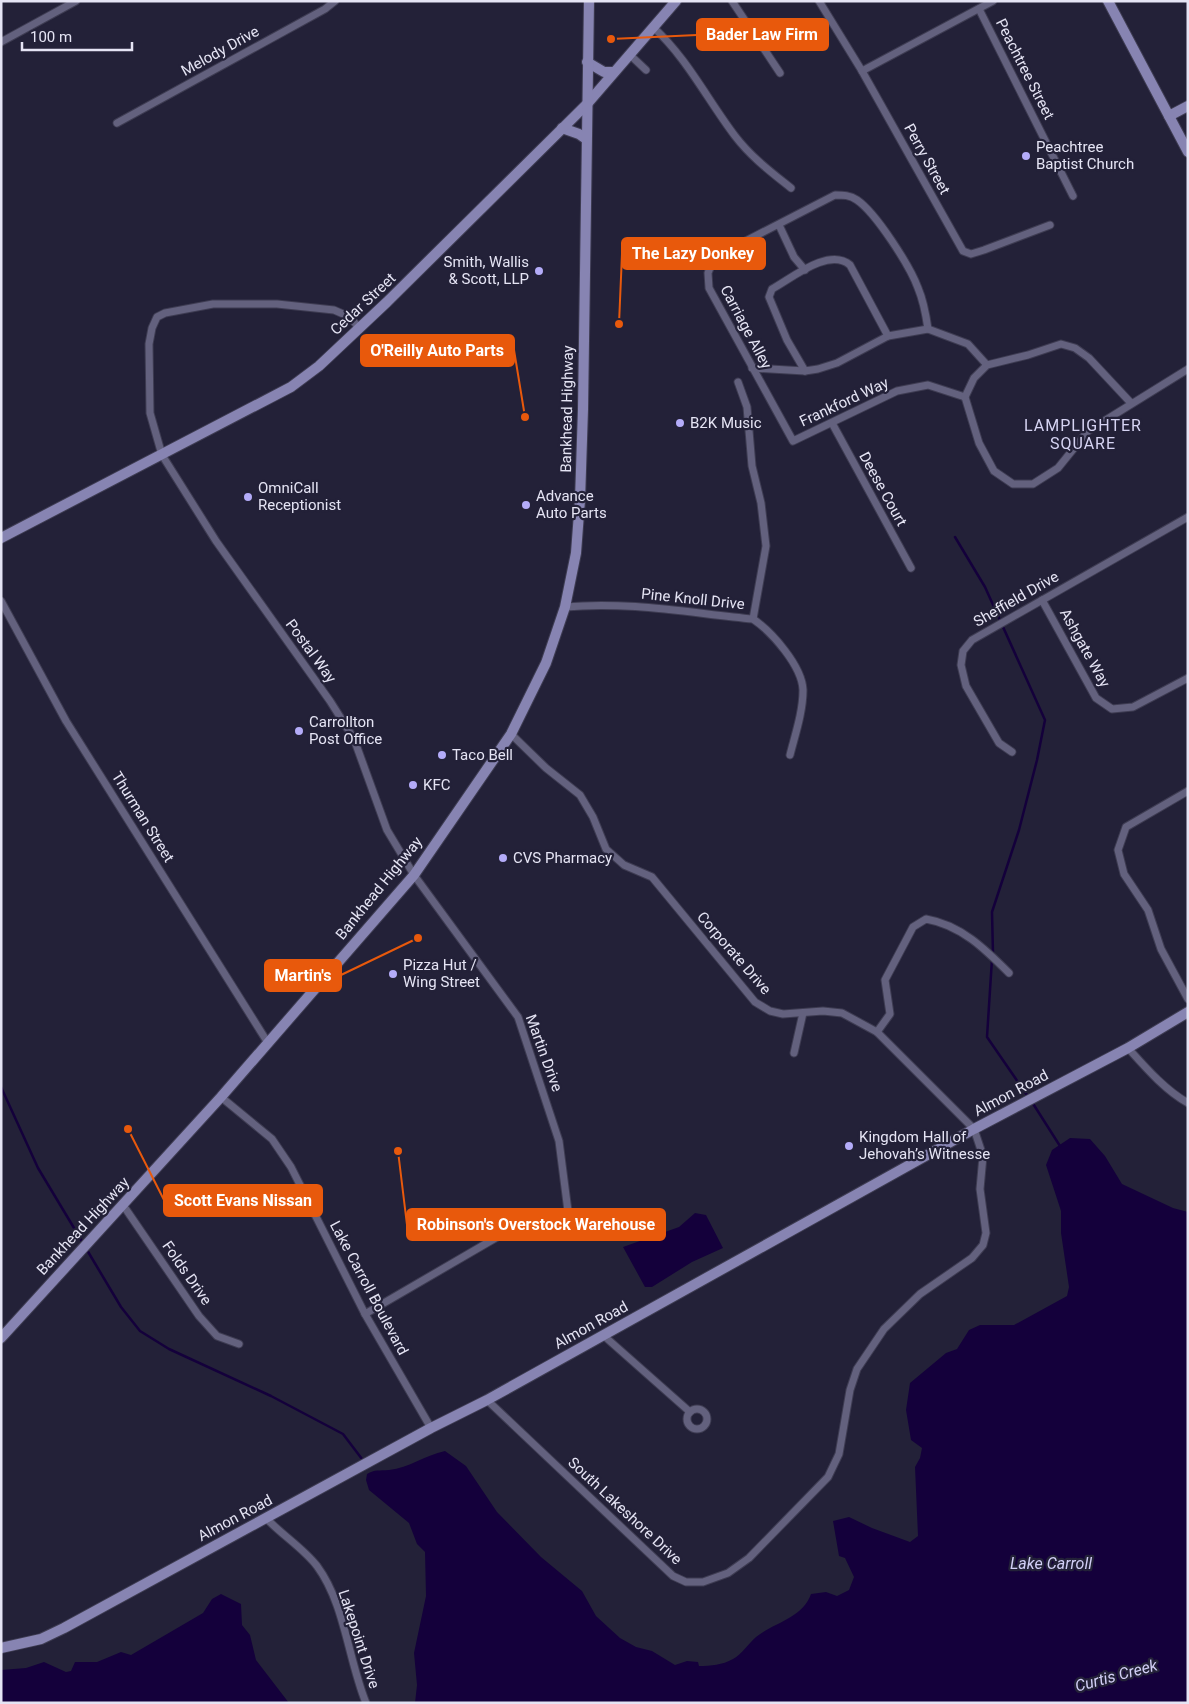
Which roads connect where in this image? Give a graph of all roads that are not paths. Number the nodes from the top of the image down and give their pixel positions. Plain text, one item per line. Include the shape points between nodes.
1 (76, 1) edge
2 (335, 1) edge
3 (589, 1) edge
4 (676, 1) edge
5 (732, 1) edge
6 (819, 1) edge
7 (993, 1) edge
8 (1108, 1) edge
9 (979, 9) junction
10 (653, 26) junction
11 (1, 42) edge
12 (629, 54) junction
13 (588, 62) junction
14 (646, 70) dead end
15 (862, 71) junction
16 (614, 72) junction
17 (780, 73) dead end
18 (586, 104) junction
19 (1188, 106) edge
20 (1169, 116) junction
21 (117, 123) dead end
22 (562, 128) junction
23 (586, 139) junction
24 (1188, 152) edge
25 (791, 188) dead end
26 (1073, 196) dead end
27 (778, 225) junction
28 (1050, 225) dead end
29 (805, 270) junction
30 (359, 328) junction
31 (928, 329) junction
32 (888, 336) junction
33 (987, 365) junction
34 (752, 368) junction
35 (1188, 368) edge
36 (805, 371) junction
37 (738, 382) dead end
38 (965, 397) junction
39 (1131, 403) junction
40 (832, 423) junction
41 (793, 441) joint
42 (162, 456) junction
43 (1188, 516) edge
44 (1, 538) edge
45 (911, 568) dead end
46 (1042, 600) junction
47 (1, 601) edge
48 (565, 607) junction
49 (753, 619) junction
50 (1188, 678) edge
51 (510, 734) junction
52 (1012, 752) dead end
53 (790, 755) dead end
54 (1188, 791) edge
55 (414, 875) junction
56 (1009, 973) dead end
57 (1188, 999) edge
58 (1188, 1012) edge
59 (803, 1013) junction
60 (877, 1032) junction
61 (268, 1042) junction
62 (1128, 1048) junction
63 (794, 1053) dead end
64 (221, 1097) junction
65 (1188, 1103) edge
66 (974, 1129) junction
67 (123, 1205) junction
68 (365, 1314) junction
69 (604, 1335) junction
70 (1, 1338) edge
71 (239, 1344) dead end
72 (487, 1400) junction
73 (690, 1412) dead end
74 (431, 1428) junction
75 (266, 1519) junction
76 (1, 1648) edge
77 (366, 1703) edge

1 - 11 street
2 - 21 street, Melody Drive via 325,10
3 - 13 street, Bankhead Highway
4 - 10 street, Cedar Street
5 - 17 street
6 - 15 street, Perry Street
7 - 9 street
8 - 20 street
9 - 15 street
9 - 26 street, Peachtree Street
10 - 12 street, Cedar Street
10 - 25 street via 679,54 736,137 758,162
12 - 14 street
12 - 16 street, Cedar Street
13 - 16 street via 604,72
13 - 18 street, Bankhead Highway
15 - 28 street, Perry Street via 963,251 971,254
16 - 18 street, Cedar Street
18 - 22 street, Cedar Street
18 - 23 street, Bankhead Highway
19 - 20 street
20 - 24 street
22 - 23 street
22 - 30 street, Cedar Street
23 - 48 street, Bankhead Highway via 580,494 576,553
27 - 29 street via 794,257
27 - 31 street, Carriage Alley via 835,195 845,194 856,199 888,237 918,286
27 - 34 street, Carriage Alley via 712,263 708,273 708,288
29 - 32 street via 833,258 842,258 850,265
29 - 36 street via 772,289 769,297 787,340
30 - 42 street, Cedar Street via 291,387
30 - 42 street, Postal Way via 350,317 334,310 277,304 213,304 157,317 149,344 149,397
31 - 32 street
31 - 33 street via 968,344
32 - 36 street via 837,363
33 - 38 street via 974,378
33 - 39 street via 1061,344 1075,348 1088,358
34 - 36 street
34 - 41 street, Carriage Alley
35 - 39 street
37 - 49 street via 747,407 752,466 766,546
38 - 39 street via 986,460 994,471 1013,484 1033,484 1058,468 1088,431
38 - 40 street, Frankford Way via 928,385 897,391
40 - 41 street, Frankford Way
40 - 45 street, Deese Court
42 - 44 street, Cedar Street
42 - 55 street, Postal Way via 216,541 354,739 387,830
43 - 46 street, Sheffield Drive
46 - 50 street, Ashgate Way via 1096,698 1112,710 1133,707
46 - 52 street, Sheffield Drive via 972,640 963,651 961,665 966,686 999,743
47 - 61 street, Thurman Street via 66,721
48 - 49 street, Pine Knoll Drive via 620,605
48 - 51 street, Bankhead Highway via 546,664
49 - 53 street, Pine Knoll Drive via 777,640 793,664 803,689
51 - 55 street, Bankhead Highway
51 - 59 street, Corporate Drive via 580,795 606,849 624,865 652,877 755,1002 776,1013
54 - 57 street via 1126,827 1118,850 1124,874 1148,910 1161,949
55 - 61 street, Bankhead Highway
55 - 68 street, Martin Drive via 518,1017 560,1141 568,1211 518,1225
56 - 60 street via 980,944 945,922 926,919 913,927 885,980 890,1014
58 - 62 street, Almon Road
59 - 60 street, Corporate Drive via 842,1013
59 - 63 street
60 - 66 street, Corporate Drive
61 - 64 street, Bankhead Highway
62 - 65 street via 1148,1070
62 - 66 street, Almon Road
64 - 67 street, Bankhead Highway
64 - 68 street, Lake Carroll Boulevard via 272,1140 285,1158
66 - 69 street, Almon Road
66 - 72 street, South Lakeshore Drive via 983,1156 980,1189 986,1232 983,1245 972,1258 920,1294 884,1329 856,1369 839,1454 828,1477 749,1558 728,1573 703,1582 686,1582 673,1576
67 - 70 street, Bankhead Highway
67 - 71 street, Folds Drive via 199,1316 217,1336
68 - 74 street, Lake Carroll Boulevard
69 - 72 street, Almon Road
69 - 73 street
72 - 74 street, Almon Road
74 - 75 street, Almon Road
75 - 76 street, Almon Road via 64,1628 41,1639
75 - 77 street, Lakepoint Drive via 303,1551 325,1579

